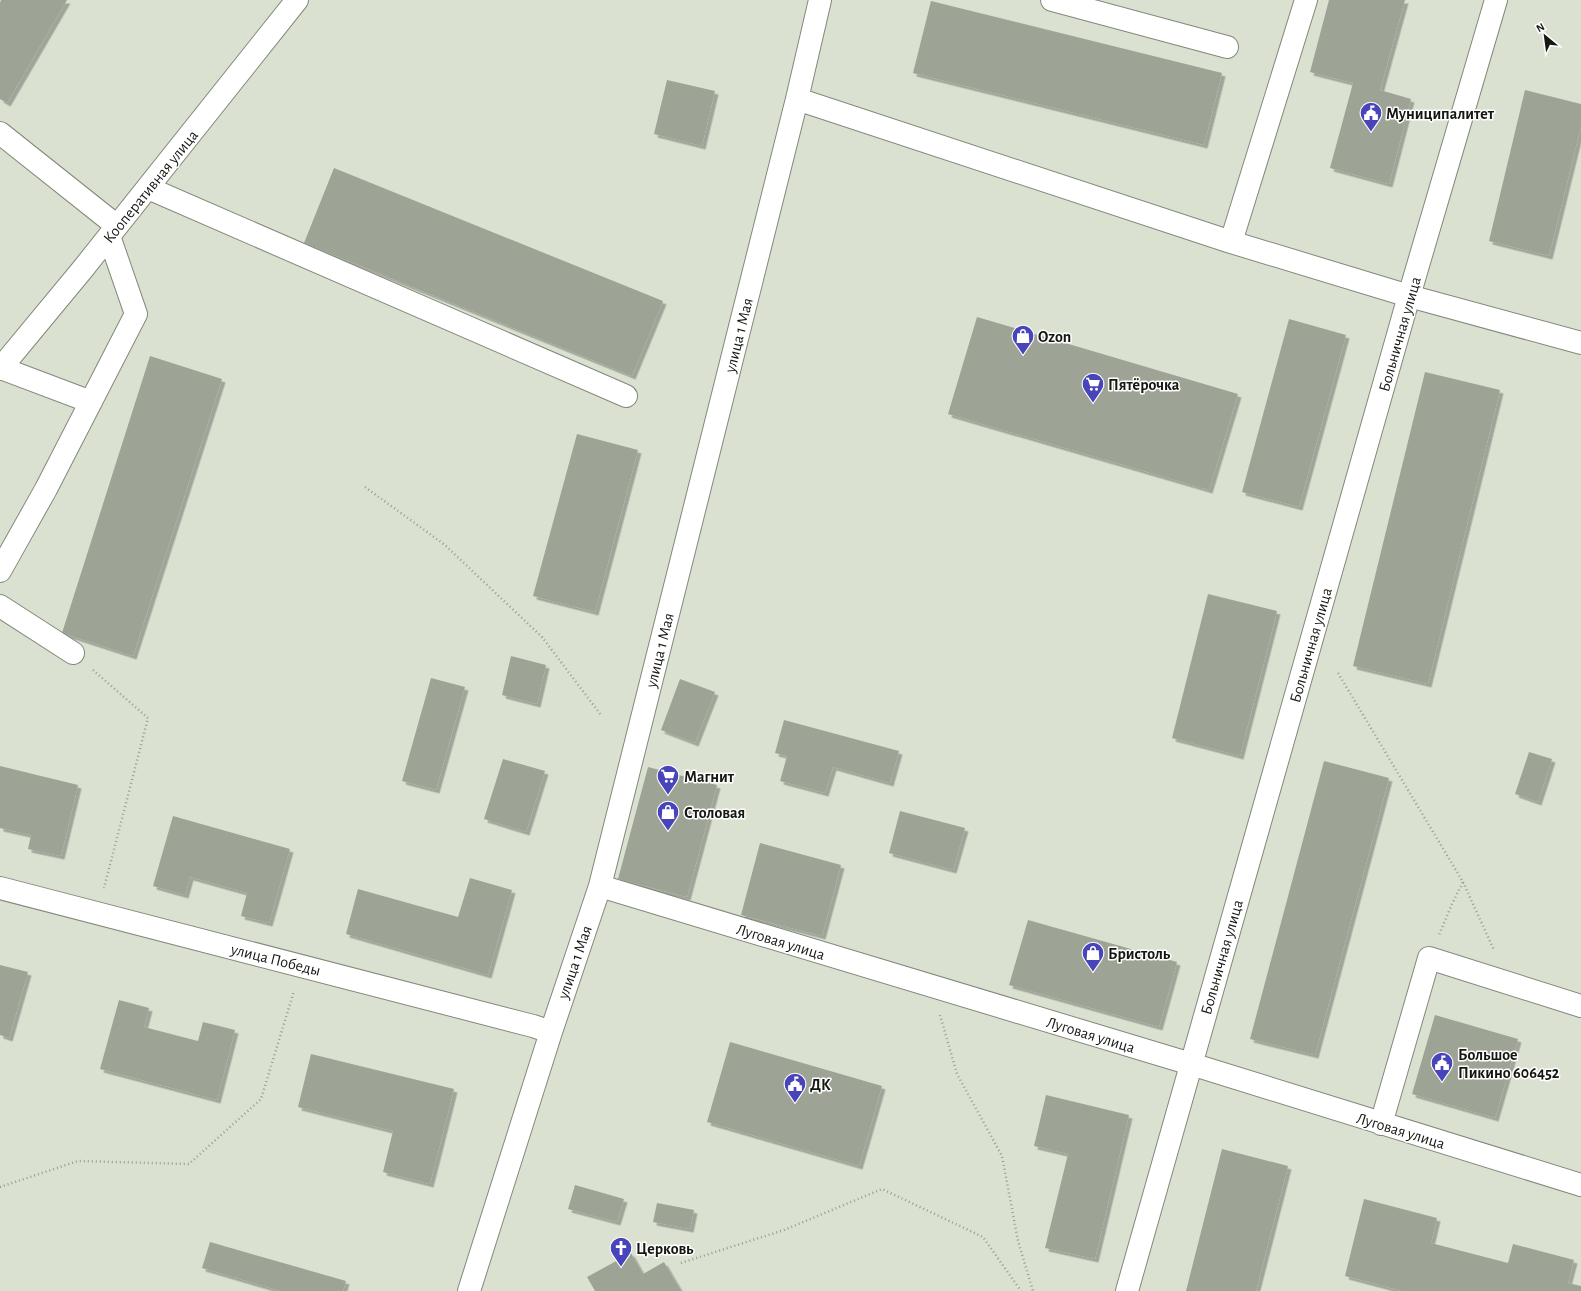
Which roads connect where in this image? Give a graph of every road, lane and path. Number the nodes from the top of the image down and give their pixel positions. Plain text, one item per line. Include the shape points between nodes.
1 (297, 0) edge
2 (820, 0) edge
3 (1052, 0) edge
4 (1306, 0) edge
5 (1496, 0) edge
6 (1227, 47) dead end
7 (797, 99) junction
8 (0, 133) edge
9 (148, 188) junction
10 (113, 231) junction
11 (1231, 242) junction
12 (1409, 296) junction
13 (1581, 343) edge
14 (1, 368) edge
15 (626, 396) dead end
16 (91, 402) junction
17 (365, 487) dead end
18 (0, 571) edge
19 (0, 606) edge
20 (73, 653) joint
21 (1338, 673) dead end
22 (601, 715) dead end
23 (1463, 882) junction
24 (600, 886) junction
25 (0, 888) edge
26 (98, 913) junction
27 (1429, 958) junction
28 (1510, 983) junction
29 (294, 991) dead end
30 (1581, 1006) edge
31 (938, 1009) dead end
32 (551, 1032) junction
33 (1191, 1064) junction
34 (1381, 1124) junction
35 (1581, 1185) edge
36 (0, 1187) edge
37 (680, 1263) dead end
38 (469, 1291) edge
39 (1021, 1291) edge
40 (1033, 1291) edge
41 (1126, 1291) edge

1 - 9 street, Кооперативная улица
2 - 7 street, улица 1 Мая
3 - 6 street
4 - 11 street
5 - 12 street, Больничная улица
7 - 11 street
7 - 24 street, улица 1 Мая
8 - 10 street
9 - 10 street, Кооперативная улица
9 - 15 street
10 - 14 street, Кооперативная улица
10 - 16 street via 136,314
11 - 12 street
12 - 13 street
12 - 33 street, Больничная улица
14 - 16 street
16 - 18 street
17 - 22 path via 445,545 542,637
19 - 20 street
20 - 26 path via 148,718
21 - 23 path
23 - 27 path
23 - 28 path
24 - 32 street, улица 1 Мая
24 - 33 street, Луговая улица
25 - 26 street, улица Победы
26 - 32 street, улица Победы
27 - 28 street
27 - 34 street
28 - 30 street
29 - 36 path via 261,1099 189,1164 78,1161
31 - 40 path via 957,1074 1002,1156 1018,1241
32 - 38 street, улица 1 Мая
33 - 34 street, Луговая улица
33 - 41 street, Больничная улица
34 - 35 street, Луговая улица
37 - 39 path via 784,1230 882,1189 983,1237

